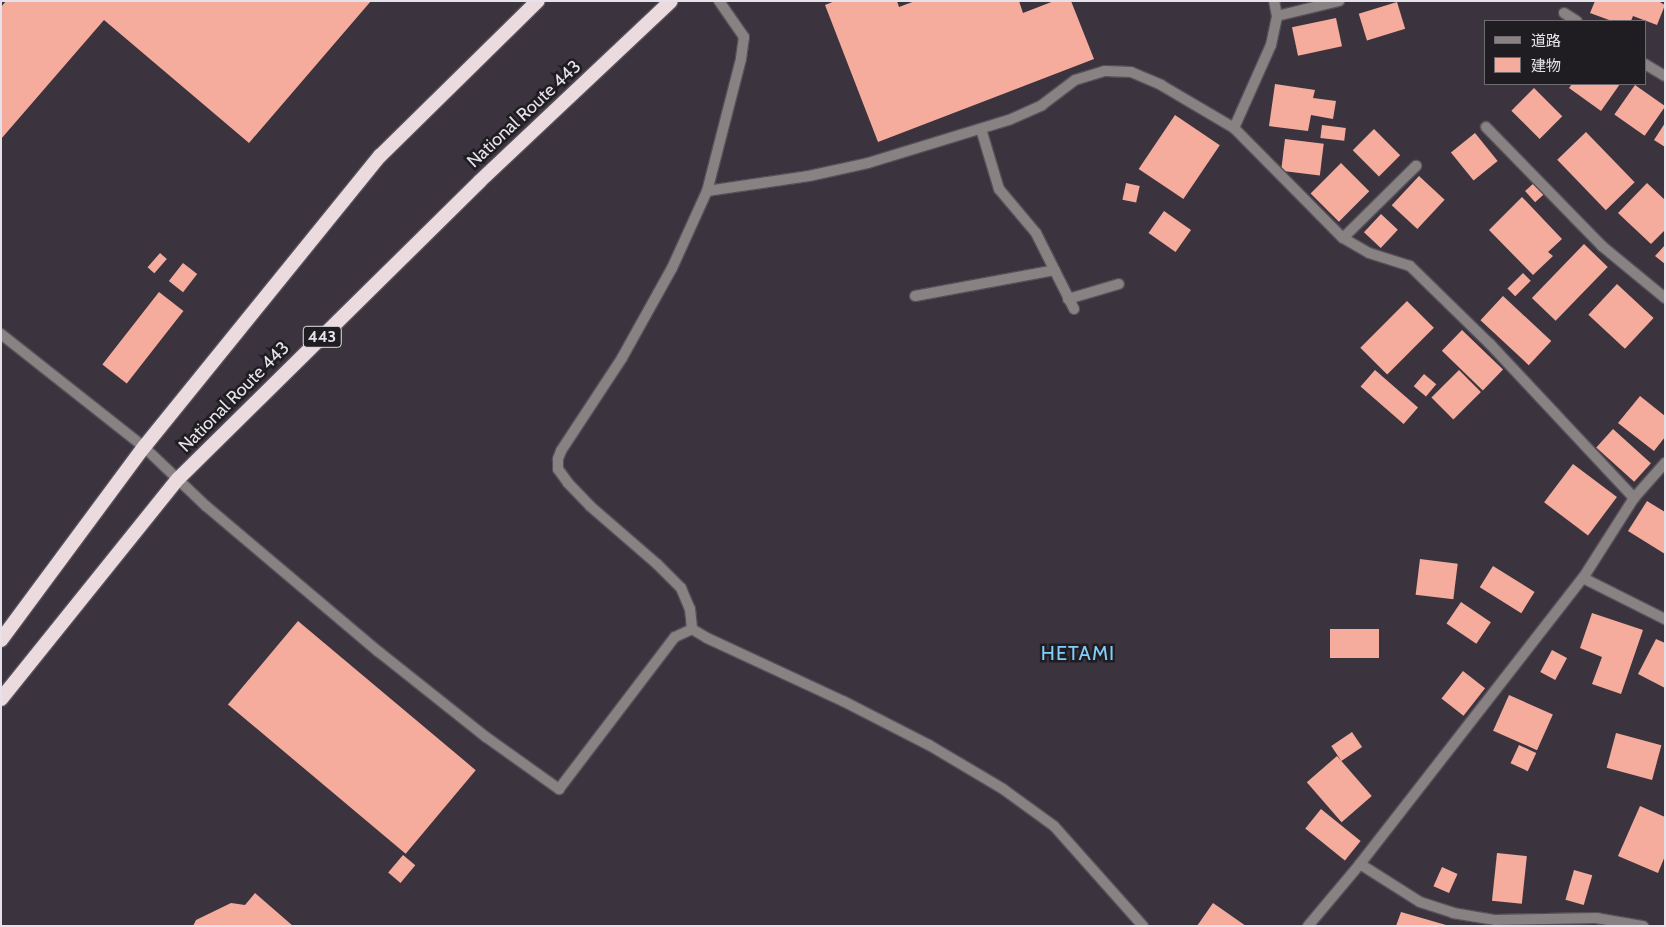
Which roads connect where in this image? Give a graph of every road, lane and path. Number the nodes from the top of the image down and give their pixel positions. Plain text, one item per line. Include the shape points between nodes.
1 (538, 1) edge
2 (671, 1) edge
3 (719, 1) edge
4 (1274, 1) edge
5 (1339, 1) edge
6 (1564, 13) dead end
7 (1277, 16) junction
8 (1575, 20) edge
9 (1646, 65) edge
10 (1665, 76) edge
11 (1486, 127) dead end
12 (1234, 128) junction
13 (981, 129) junction
14 (1416, 166) dead end
15 (706, 192) junction
16 (1343, 238) junction
17 (1055, 270) junction
18 (1119, 284) dead end
19 (915, 296) dead end
20 (1665, 298) edge
21 (1068, 299) junction
22 (1074, 309) dead end
23 (1, 334) edge
24 (144, 447) junction
25 (1665, 462) edge
26 (178, 479) junction
27 (1634, 498) junction
28 (1583, 578) junction
29 (1665, 618) edge
30 (692, 629) junction
31 (1, 640) edge
32 (1, 699) edge
33 (1360, 864) junction
34 (1143, 926) edge
35 (1308, 926) edge
36 (1643, 926) edge

1 - 24 highway, National Route 443 via 380,156
2 - 26 highway, National Route 443 / 443 via 480,181
3 - 15 street via 744,37
4 - 7 street
5 - 7 street
6 - 8 street
7 - 12 street via 1271,45
9 - 10 street
11 - 20 street via 1602,246
12 - 13 street via 1161,85 1131,72 1105,71 1075,80 1042,105
12 - 16 street
13 - 15 street via 868,163
13 - 17 street via 999,190 1036,233
14 - 16 street
15 - 30 street via 672,268 627,350 558,459 558,469 573,488 681,588 690,609
16 - 27 street via 1369,252 1410,266 1490,344
17 - 19 street
17 - 21 street
18 - 21 street
21 - 22 street
23 - 24 street
24 - 26 street
24 - 31 highway, National Route 443
25 - 27 street
26 - 30 street via 379,652 486,737 559,789 675,637
26 - 32 highway, National Route 443 / 443
27 - 28 street
28 - 29 street
28 - 33 street
30 - 34 street via 930,745 1003,789 1054,826
33 - 35 street
33 - 36 street via 1420,902 1453,913 1495,920 1596,918

